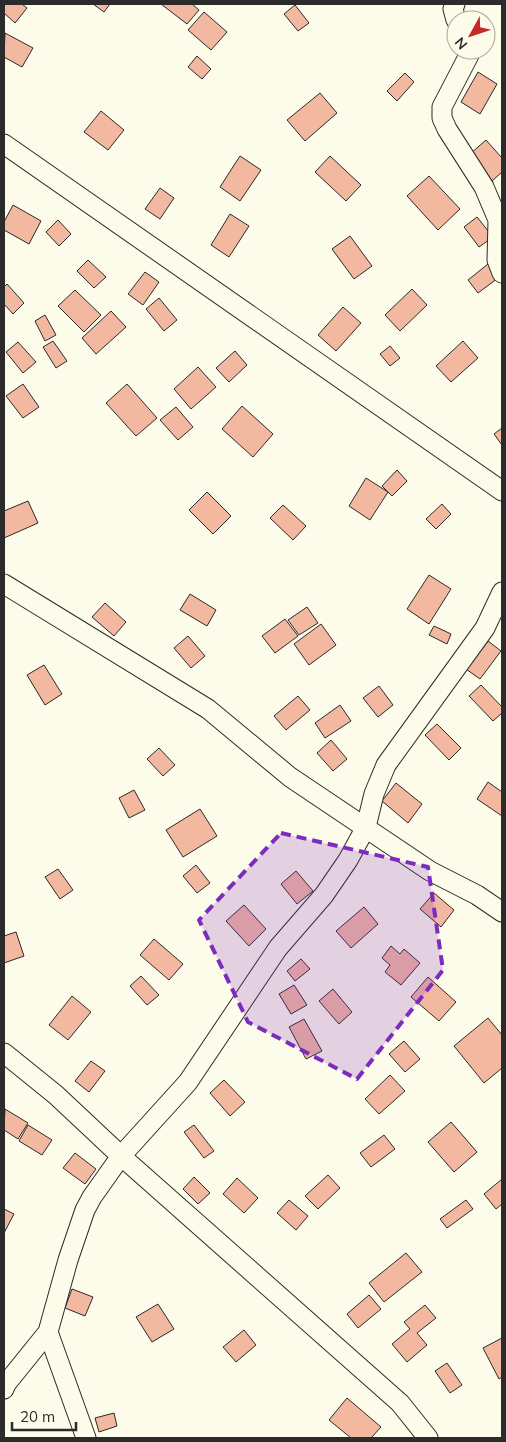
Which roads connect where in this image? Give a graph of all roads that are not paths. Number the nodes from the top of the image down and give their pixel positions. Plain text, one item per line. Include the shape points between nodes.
1 (466, 60) edge
2 (4, 144) edge
3 (502, 273) edge
4 (502, 491) edge
5 (4, 584) edge
6 (502, 592) edge
7 (366, 827) junction
8 (502, 912) edge
9 (4, 1053) edge
10 (121, 1156) junction
11 (48, 1332) junction
12 (4, 1389) edge
13 (86, 1438) edge
14 (428, 1438) edge

1 - 3 street via 442,107 442,118 484,187 498,220 497,260
2 - 4 street
5 - 7 street via 208,709 290,777
6 - 7 street via 485,628 386,765
7 - 8 street via 430,871
7 - 10 street via 324,895 278,948 188,1082
9 - 10 street via 56,1095
10 - 11 street via 84,1210
10 - 14 street via 400,1403
11 - 12 street
11 - 13 street

